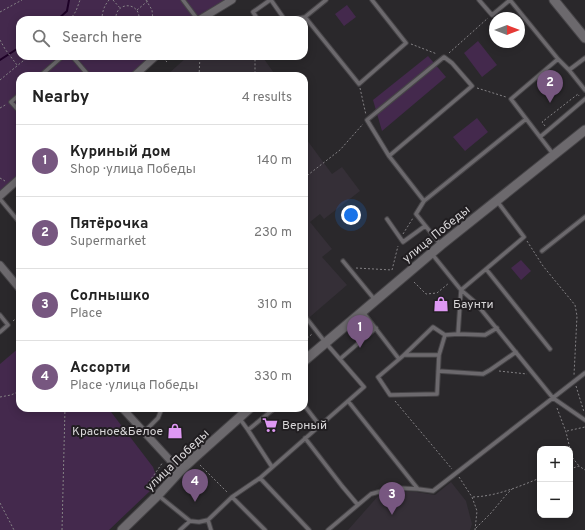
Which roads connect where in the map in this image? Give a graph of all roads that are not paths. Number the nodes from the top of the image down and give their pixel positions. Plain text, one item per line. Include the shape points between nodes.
1 (183, 0) edge
2 (232, 0) edge
3 (271, 0) edge
4 (326, 0) edge
5 (372, 0) edge
6 (479, 0) edge
7 (510, 0) edge
8 (554, 0) edge
9 (195, 16) edge
10 (205, 16) edge
11 (256, 16) edge
12 (282, 16) edge
13 (306, 16) edge
14 (308, 21) edge
15 (585, 38) edge
16 (585, 58) edge
17 (558, 59) junction
18 (58, 60) edge
19 (75, 60) edge
20 (152, 60) edge
21 (569, 70) junction
22 (45, 72) edge
23 (86, 72) edge
24 (138, 72) edge
25 (585, 90) edge
26 (16, 98) edge
27 (585, 100) edge
28 (16, 108) edge
29 (526, 119) junction
30 (585, 130) edge
31 (540, 137) junction
32 (554, 155) junction
33 (389, 156) junction
34 (16, 182) edge
35 (0, 198) edge
36 (497, 200) junction
37 (424, 201) junction
38 (585, 217) edge
39 (16, 218) edge
40 (387, 219) dead end
41 (425, 226) junction
42 (441, 245) junction
43 (542, 251) dead end
44 (431, 253) junction
45 (343, 261) dead end
46 (0, 265) edge
47 (486, 269) junction
48 (16, 284) edge
49 (461, 290) junction
50 (376, 300) junction
51 (362, 311) junction
52 (0, 315) edge
53 (308, 320) edge
54 (376, 328) junction
55 (497, 328) junction
56 (0, 332) edge
57 (458, 334) junction
58 (445, 335) junction
59 (325, 342) junction
60 (550, 349) dead end
61 (516, 352) junction
62 (404, 355) junction
63 (438, 355) junction
64 (308, 357) edge
65 (340, 359) junction
66 (399, 359) junction
67 (438, 371) junction
68 (585, 373) edge
69 (553, 398) junction
70 (348, 401) junction
71 (308, 410) edge
72 (126, 412) edge
73 (160, 412) edge
74 (246, 412) edge
75 (270, 412) edge
76 (239, 418) junction
77 (585, 420) edge
78 (320, 426) junction
79 (248, 430) junction
80 (144, 432) junction
81 (305, 438) junction
82 (272, 467) junction
83 (180, 471) junction
84 (260, 478) junction
85 (418, 489) junction
86 (158, 495) junction
87 (232, 497) junction
88 (358, 505) junction
89 (208, 520) junction
90 (190, 521) junction
91 (122, 530) edge
92 (180, 530) edge
93 (212, 530) edge
94 (265, 530) edge
95 (309, 530) edge
96 (328, 530) edge

1 - 9 lane
2 - 10 street
3 - 11 lane via 253,12
3 - 12 lane
4 - 13 lane
5 - 14 lane via 406,42 359,84
6 - 7 lane via 492,15
7 - 17 lane
8 - 15 street
16 - 21 lane
17 - 21 lane
17 - 29 lane via 511,99
18 - 22 lane
19 - 23 lane
20 - 24 street
21 - 25 lane
26 - 28 lane via 11,102
27 - 31 lane
29 - 31 lane
29 - 37 lane
30 - 32 street, улица Победы
31 - 32 lane
32 - 36 street, улица Победы
33 - 33 lane via 472,86 444,57 367,120
33 - 37 lane
34 - 35 street
35 - 39 lane
36 - 42 street, улица Победы
36 - 47 lane via 524,237
37 - 41 lane via 416,214
38 - 43 lane
40 - 41 lane via 403,242
41 - 42 lane
42 - 44 street, улица Победы
44 - 49 lane
44 - 50 street, улица Победы
45 - 50 lane
46 - 48 street
47 - 49 lane
47 - 60 lane
49 - 55 lane
49 - 57 lane
50 - 51 street, улица Победы
51 - 54 lane
51 - 59 street, улица Победы
52 - 56 lane via 8,325
53 - 59 lane
54 - 65 lane
54 - 66 lane
55 - 57 lane via 485,335
55 - 61 lane
57 - 58 lane
58 - 62 lane via 433,327
58 - 63 lane
59 - 64 street, улица Победы
59 - 65 lane
61 - 67 lane via 483,374
61 - 69 lane
62 - 63 lane
62 - 66 lane
63 - 67 lane
65 - 70 lane via 364,388
66 - 67 lane via 378,377 390,395 437,394
68 - 69 lane
69 - 77 lane
69 - 85 lane via 434,491
70 - 78 lane
70 - 85 lane
71 - 78 lane
72 - 80 street
73 - 80 lane
74 - 76 street, улица Победы
75 - 79 lane
76 - 79 lane
76 - 83 street, улица Победы
78 - 81 lane
79 - 82 lane
80 - 83 street
81 - 82 lane
81 - 88 lane
82 - 84 lane
83 - 86 street, улица Победы
84 - 87 lane
84 - 95 lane
85 - 88 lane via 397,488 382,491 371,494
86 - 90 lane
86 - 91 street, улица Победы
87 - 89 lane
87 - 94 lane
88 - 96 lane
89 - 90 lane
89 - 93 lane
90 - 92 lane

